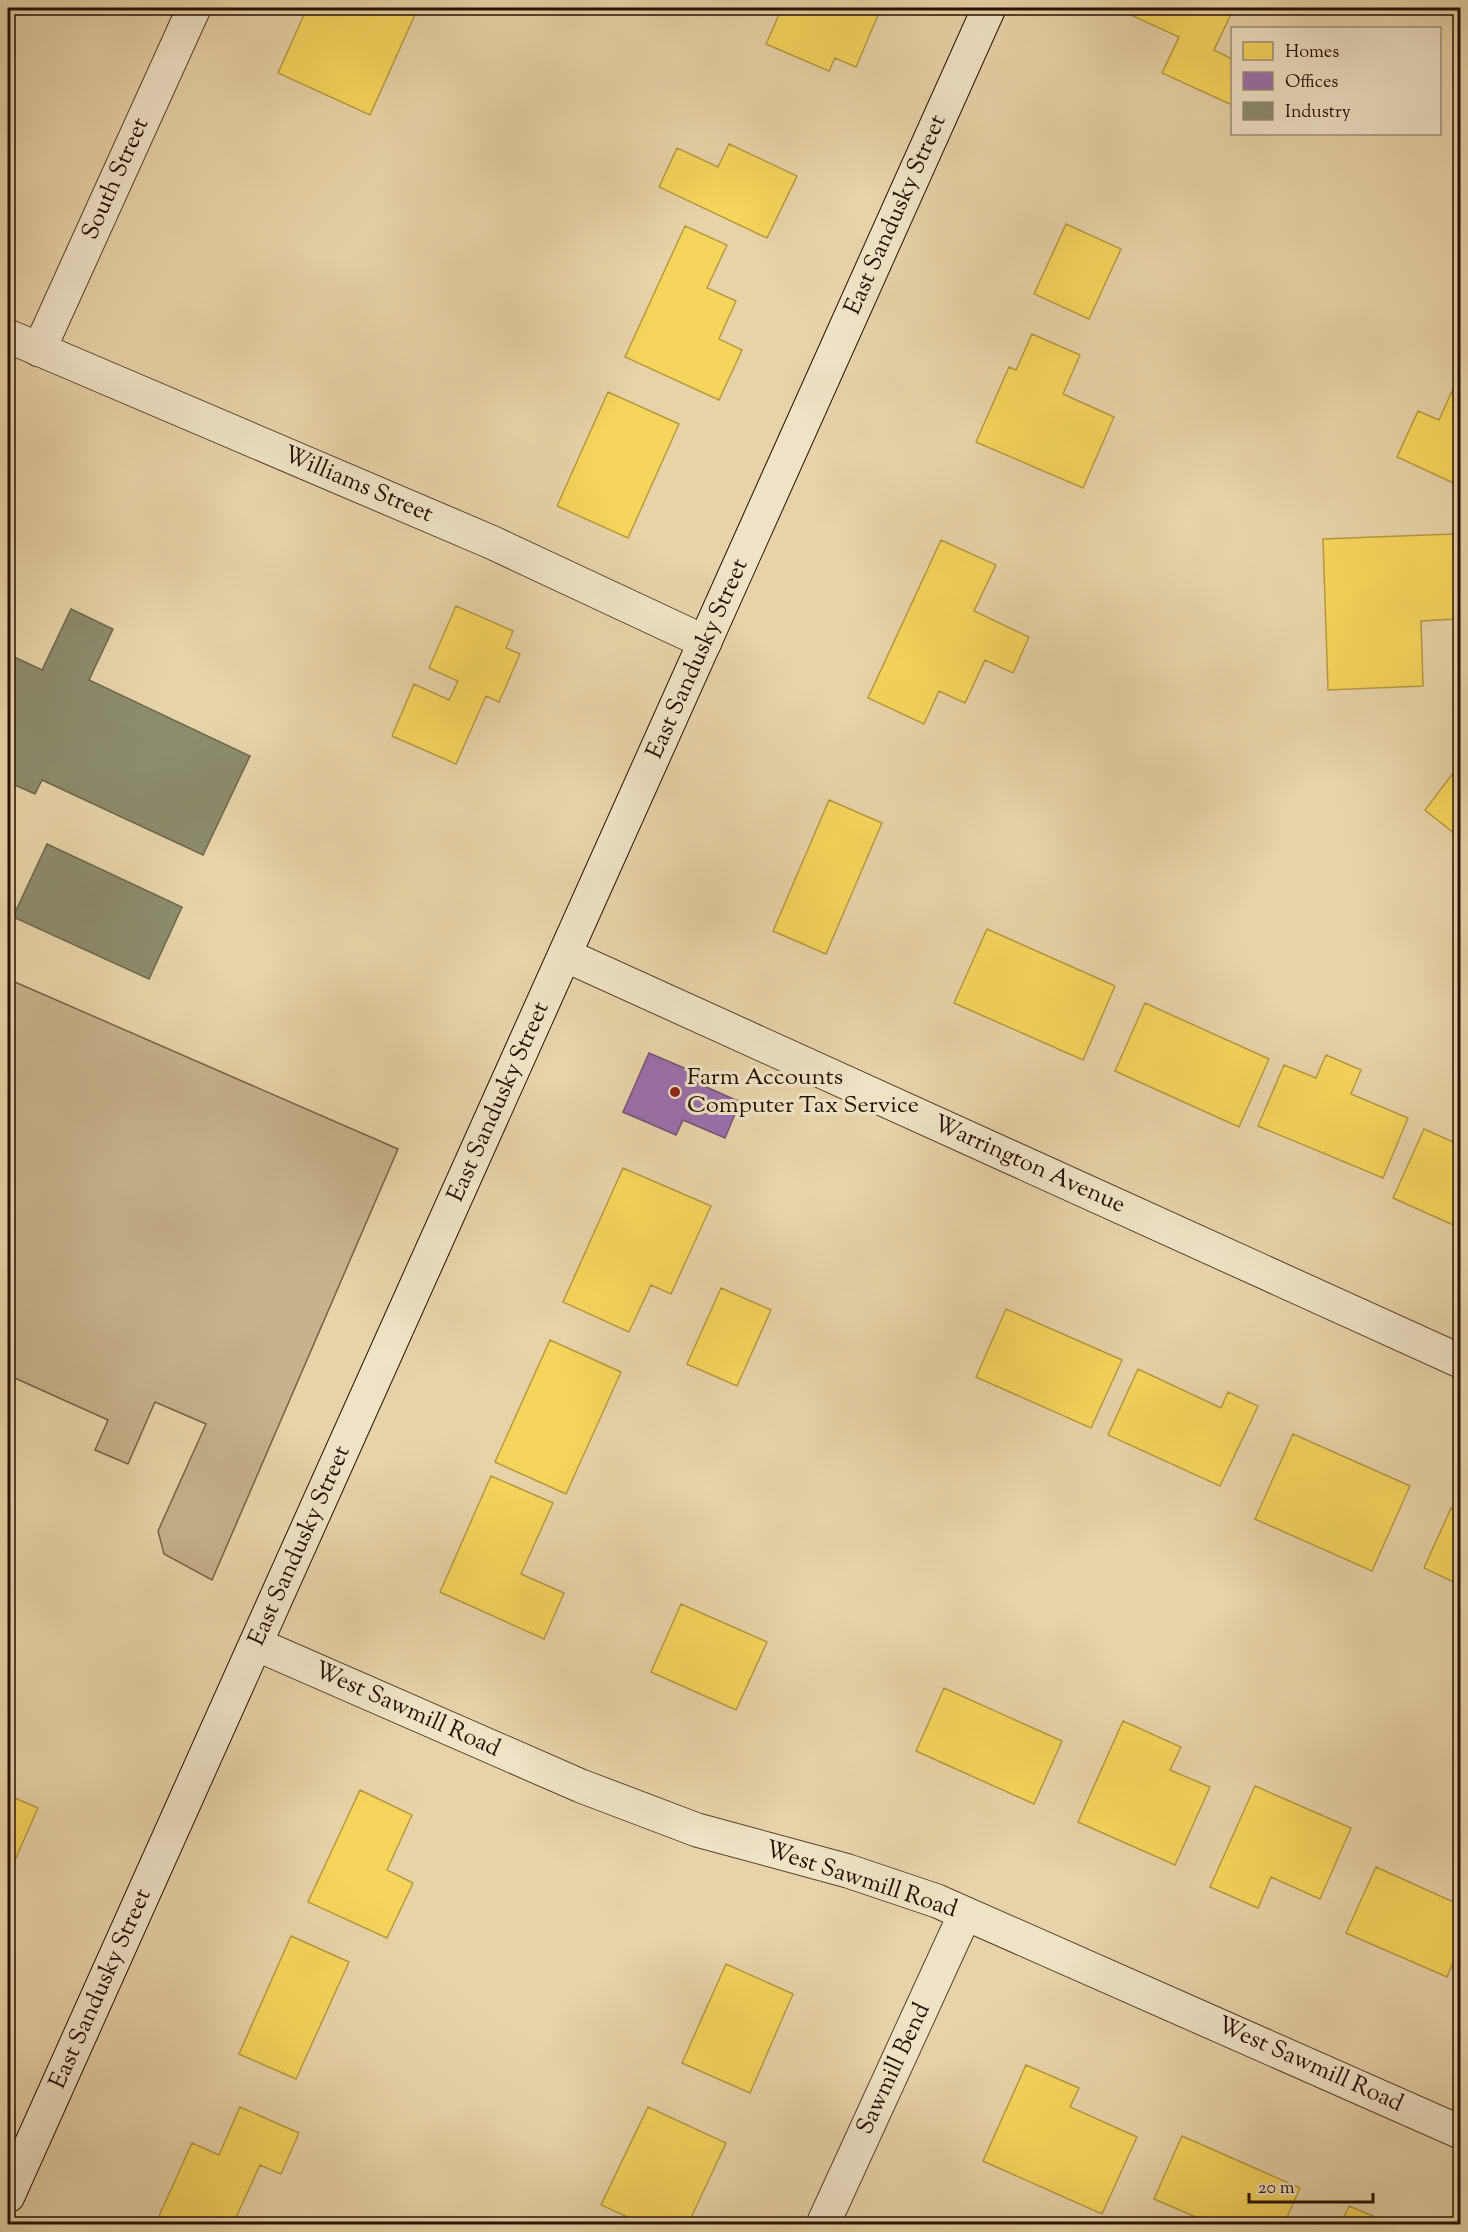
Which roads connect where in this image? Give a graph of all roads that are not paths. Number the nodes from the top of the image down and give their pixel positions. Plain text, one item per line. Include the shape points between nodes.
1 (194, 8) edge
2 (989, 8) edge
3 (8, 336) edge
4 (39, 350) junction
5 (705, 642) junction
6 (565, 955) junction
7 (1461, 1361) edge
8 (256, 1644) junction
9 (965, 1914) junction
10 (1461, 2132) edge
11 (8, 2196) edge
12 (823, 2224) edge

1 - 4 street, South Street
2 - 5 street, East Sandusky Street
3 - 4 street, Williams Street
4 - 5 street, Williams Street via 491,542
5 - 6 street, East Sandusky Street
6 - 7 street, Warrington Avenue
6 - 8 street, East Sandusky Street
8 - 9 street, West Sawmill Road via 581,1786 697,1830 848,1871
8 - 11 street, East Sandusky Street
9 - 10 street, West Sawmill Road
9 - 12 street, Sawmill Bend

